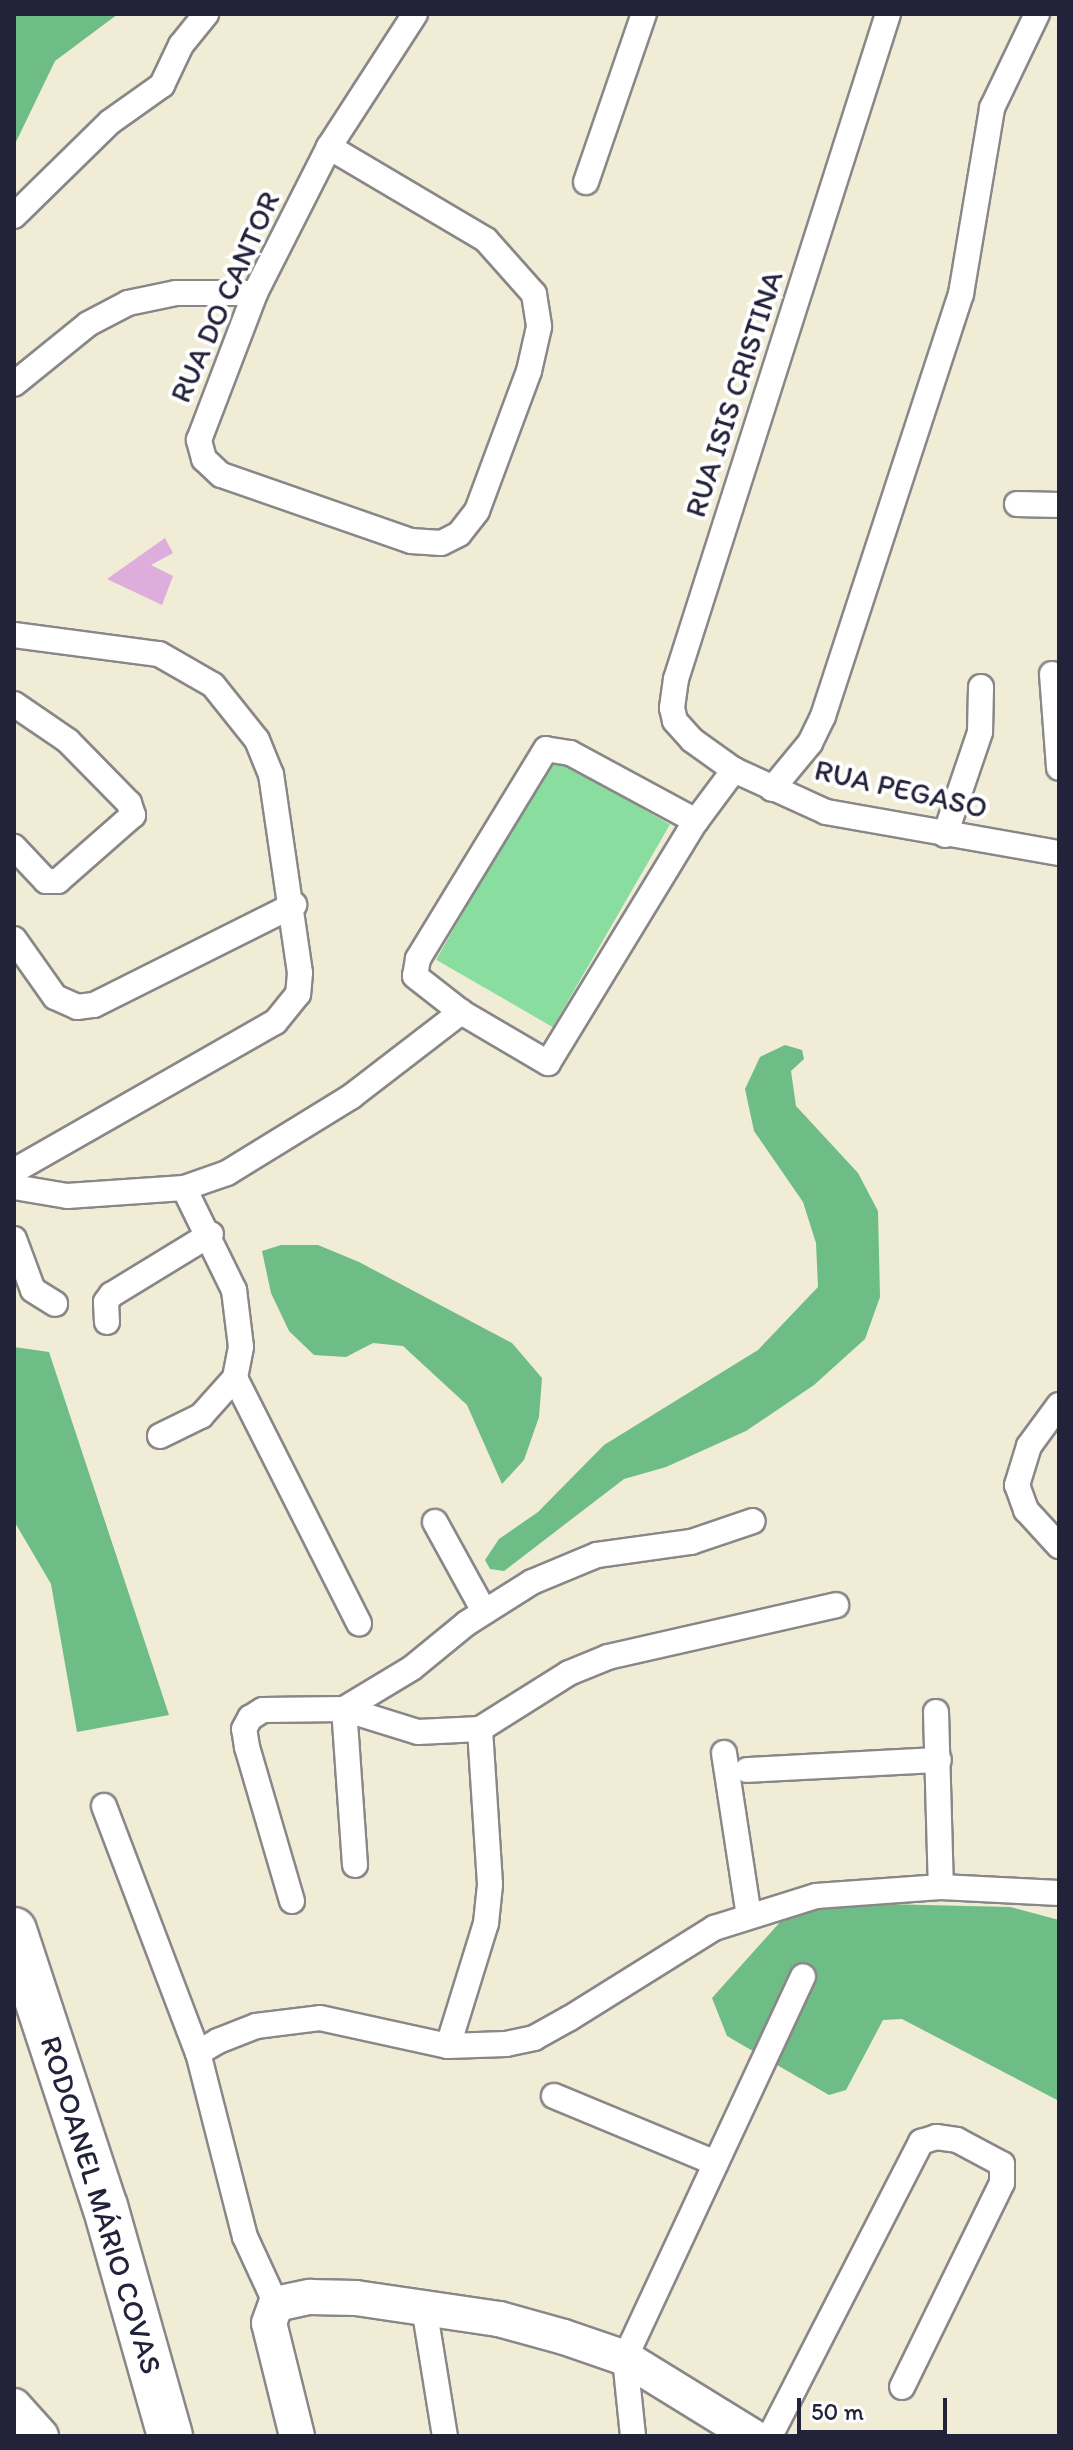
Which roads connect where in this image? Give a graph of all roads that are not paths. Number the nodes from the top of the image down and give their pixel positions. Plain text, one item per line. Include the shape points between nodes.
1 (206, 14) edge
2 (415, 14) edge
3 (644, 14) edge
4 (888, 14) edge
5 (1037, 14) edge
6 (329, 147) junction
7 (586, 182) dead end
8 (14, 216) edge
9 (255, 293) junction
10 (14, 384) edge
11 (1017, 504) dead end
12 (1059, 505) edge
13 (14, 635) edge
14 (1052, 674) dead end
15 (981, 687) dead end
16 (14, 704) edge
17 (1059, 768) edge
18 (734, 770) junction
19 (772, 789) junction
20 (696, 821) junction
21 (945, 835) junction
22 (14, 847) edge
23 (1059, 853) edge
24 (294, 905) junction
25 (14, 939) edge
26 (461, 1012) junction
27 (14, 1171) edge
28 (14, 1187) edge
29 (184, 1188) junction
30 (211, 1234) junction
31 (14, 1239) edge
32 (55, 1304) dead end
33 (107, 1322) dead end
34 (235, 1378) junction
35 (1059, 1405) edge
36 (160, 1436) dead end
37 (753, 1521) dead end
38 (435, 1522) dead end
39 (1059, 1546) edge
40 (836, 1605) dead end
41 (484, 1611) junction
42 (359, 1624) dead end
43 (344, 1709) junction
44 (936, 1712) dead end
45 (480, 1729) junction
46 (724, 1753) dead end
47 (939, 1760) junction
48 (747, 1770) dead end
49 (104, 1806) dead end
50 (355, 1865) dead end
51 (941, 1887) junction
52 (1059, 1893) edge
53 (292, 1901) dead end
54 (749, 1916) junction
55 (14, 1930) edge
56 (803, 1976) dead end
57 (448, 2046) junction
58 (198, 2053) junction
59 (554, 2096) dead end
60 (716, 2163) junction
61 (276, 2304) junction
62 (424, 2307) junction
63 (625, 2358) junction
64 (902, 2387) dead end
65 (14, 2406) edge
66 (41, 2436) edge
67 (170, 2436) edge
68 (297, 2436) edge
69 (445, 2436) edge
70 (633, 2436) edge
71 (752, 2436) edge
72 (770, 2436) edge

1 - 8 street via 181,45 162,85 110,122
2 - 6 street, RUA DO CANTOR
3 - 7 street
4 - 18 street, RUA ISIS CRISTINA via 676,679 675,721
5 - 19 street via 992,108 961,294 823,716 810,743
6 - 9 street, RUA DO CANTOR
6 - 9 street, RUA DO CANTOR via 486,240 534,294 539,327 529,371 477,511 459,534 441,543 411,541 221,475 204,459 199,440 206,413
9 - 10 street via 176,293 128,303 88,324
11 - 12 street
13 - 24 street via 159,654 213,685 257,740 271,774
14 - 17 street
15 - 21 street via 980,732
16 - 22 street via 68,741 129,803 133,815 58,881 46,881
18 - 19 street, RUA PEGASO
18 - 20 street
19 - 21 street, RUA PEGASO via 826,812
20 - 26 street via 548,1063
20 - 26 street via 570,753 546,749 418,959 415,976
21 - 23 street, RUA PEGASO
24 - 25 street via 94,1005 77,1007 55,997
24 - 27 street via 300,973 298,994 289,1009 154,1095
26 - 29 street via 352,1096 269,1150
28 - 29 street via 67,1196
29 - 30 street
30 - 33 street via 111,1295 104,1312
30 - 34 street via 236,1304 241,1347
31 - 32 street via 33,1290
34 - 36 street via 201,1416
34 - 42 street
35 - 39 street via 1020,1466 1017,1485 1026,1510
37 - 41 street via 691,1542 597,1555 532,1582
38 - 41 street
40 - 45 street via 608,1657 569,1673
41 - 43 street via 412,1668
43 - 45 street via 418,1732
43 - 50 street
43 - 53 street via 263,1710 244,1729
44 - 47 street
45 - 57 street via 489,1897
46 - 54 street
47 - 48 street
47 - 51 street
49 - 58 street
51 - 52 street
51 - 54 street via 816,1896
54 - 57 street via 714,1928 653,1962 534,2038 480,2048
55 - 67 highway, RODOANEL MÁRIO COVAS via 105,2206
56 - 60 street
57 - 58 street via 320,2018 256,2026
58 - 61 street via 245,2237
59 - 60 street
60 - 63 street
61 - 62 main road via 310,2297
61 - 68 main road via 269,2323
62 - 63 main road via 499,2319
62 - 69 street
63 - 70 street
63 - 71 main road
64 - 72 street via 1002,2183 1002,2164 957,2140 936,2137 921,2142
65 - 66 main road

